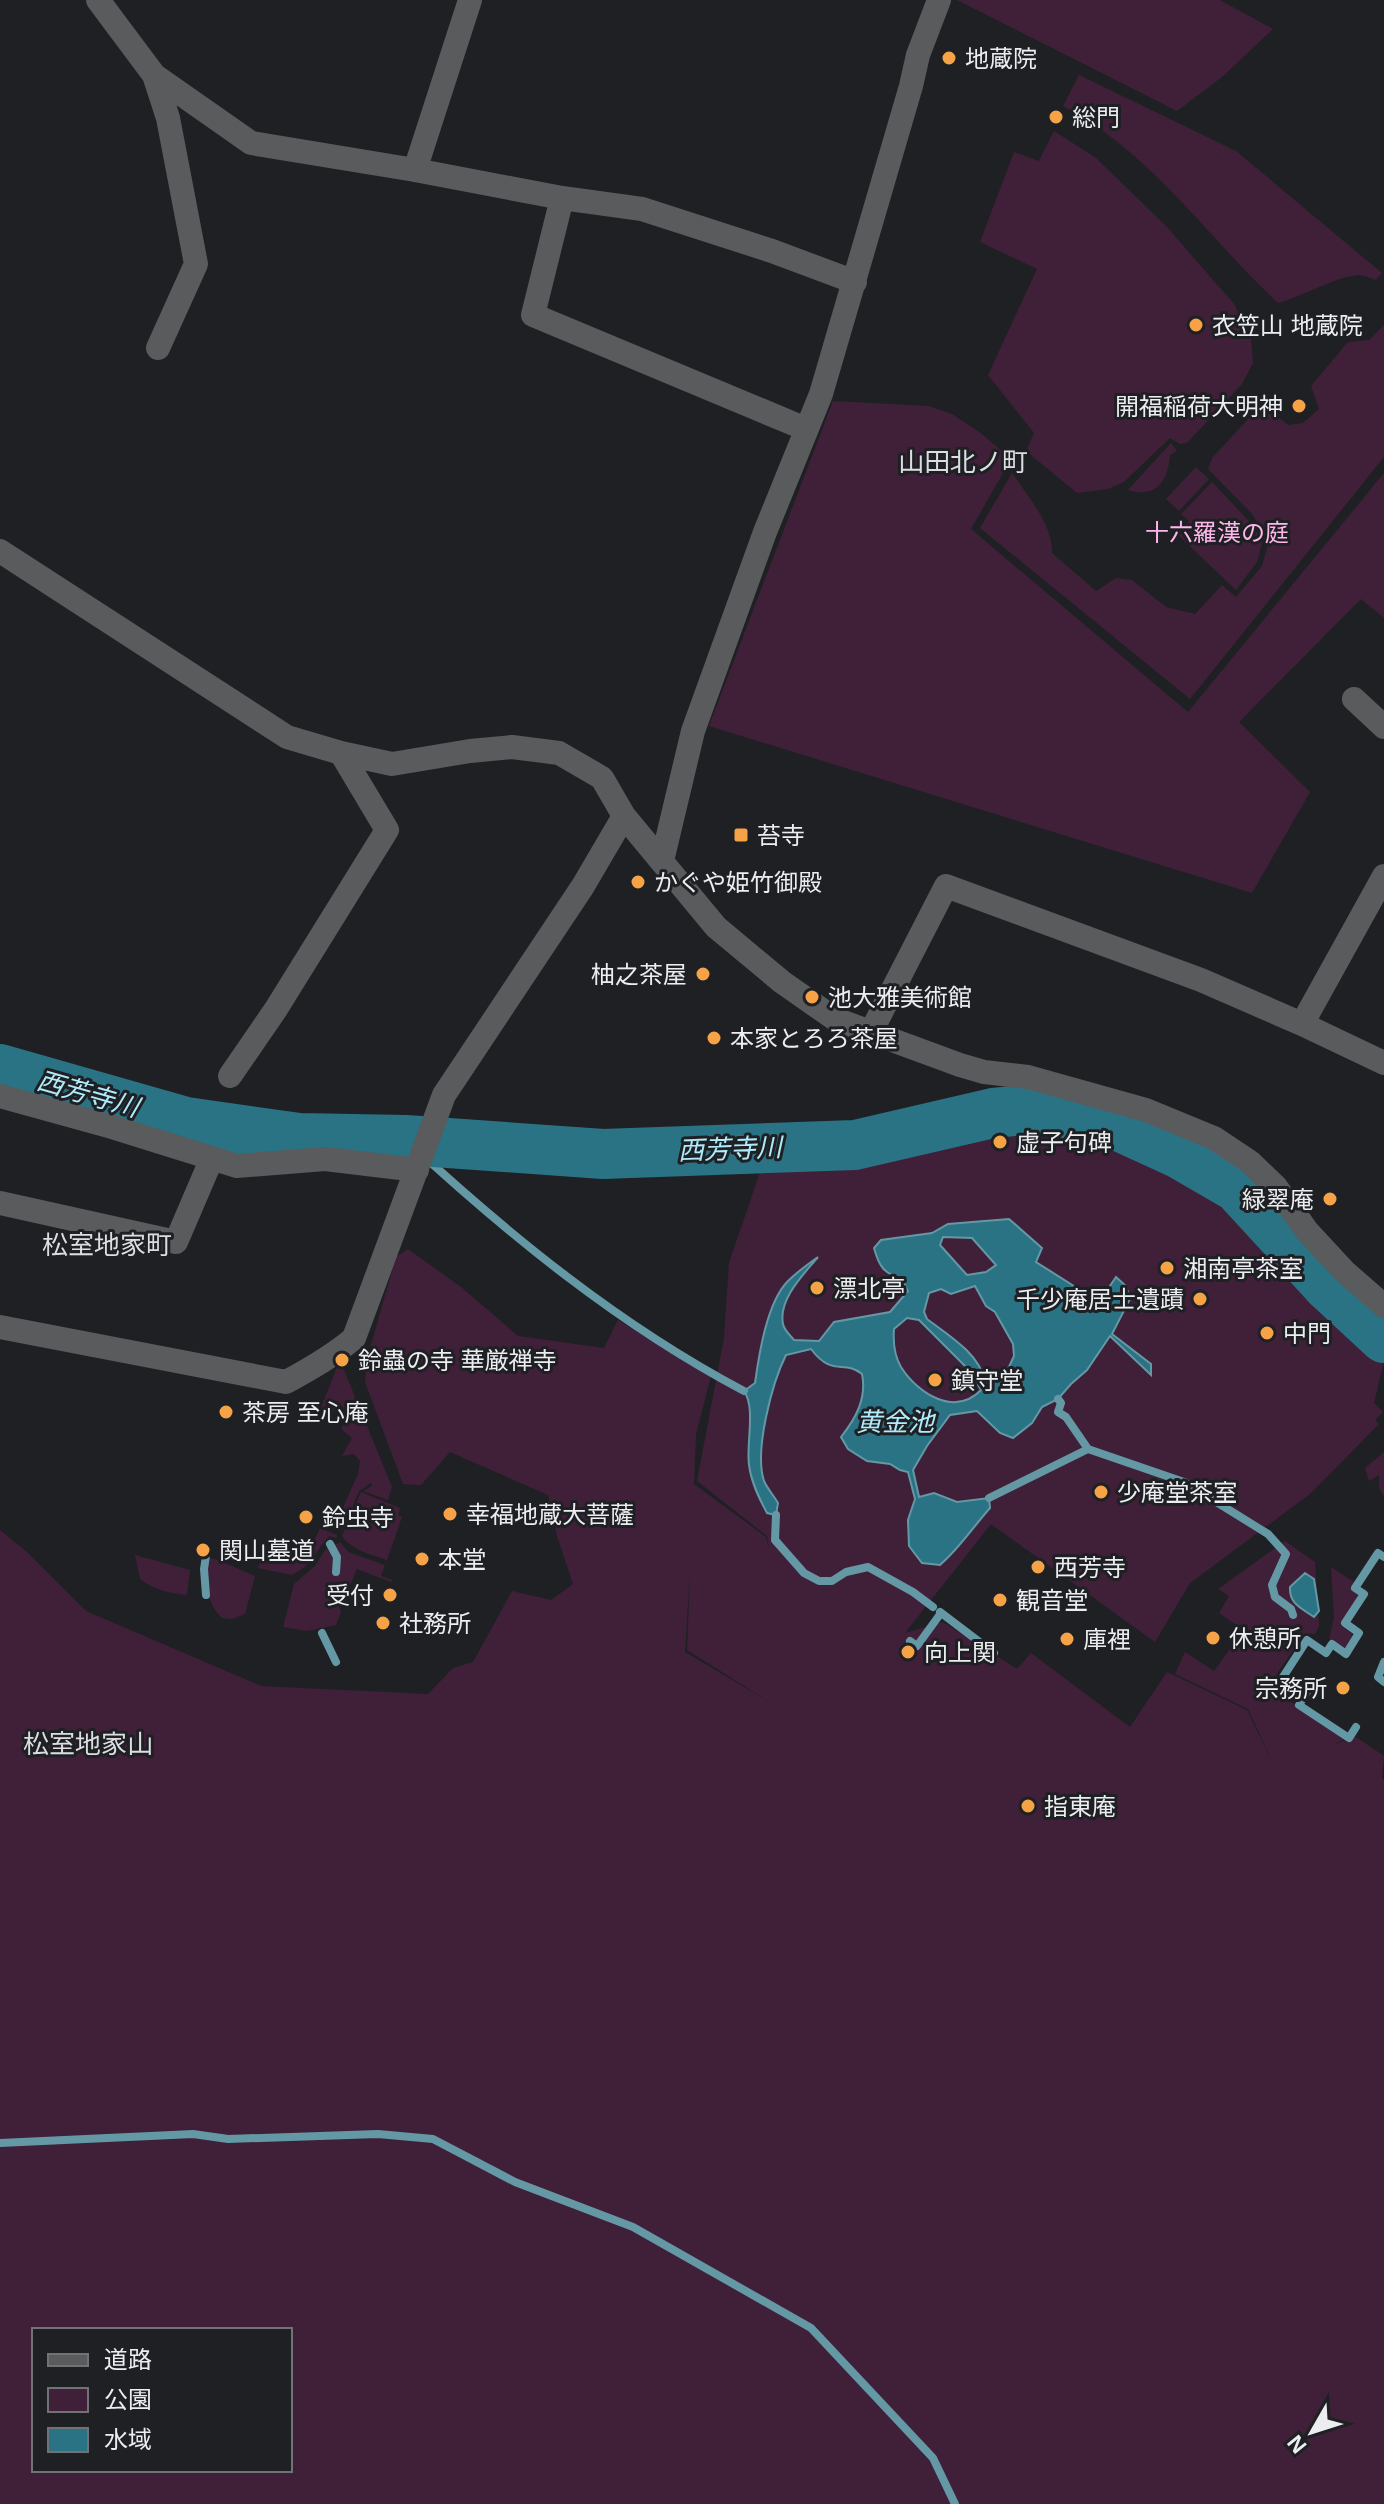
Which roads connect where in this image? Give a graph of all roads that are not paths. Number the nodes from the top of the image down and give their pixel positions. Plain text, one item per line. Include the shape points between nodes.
1 (98, 0) edge
2 (470, 0) edge
3 (939, 0) edge
4 (154, 75) junction
5 (415, 170) junction
6 (562, 198) junction
7 (855, 282) junction
8 (158, 348) dead end
9 (806, 429) junction
10 (0, 551) edge
11 (1354, 699) dead end
12 (1384, 727) edge
13 (341, 753) junction
14 (624, 816) junction
15 (662, 861) junction
16 (1384, 876) edge
17 (1302, 1024) junction
18 (871, 1032) junction
19 (1384, 1063) edge
20 (230, 1076) dead end
21 (0, 1096) edge
22 (212, 1158) junction
23 (417, 1170) junction
24 (0, 1203) edge
25 (1384, 1306) edge
26 (0, 1327) edge

1 - 4 street
2 - 5 street
3 - 7 street via 918,55
4 - 5 street via 251,143
4 - 8 street via 168,118 196,264
5 - 6 street
6 - 7 street via 642,209
6 - 9 street via 533,315
7 - 9 street
9 - 15 street via 693,731
10 - 13 street via 287,737
11 - 12 street
13 - 14 street via 392,764 512,747 559,753 602,778
13 - 20 street via 387,830
14 - 15 street
14 - 23 street via 444,1095
15 - 18 street via 716,927 782,982 835,1019
16 - 17 street
17 - 18 street via 1201,980 946,886
17 - 19 street
18 - 25 street via 972,1068 1028,1077 1146,1110 1214,1138 1276,1187 1307,1231
21 - 22 street
22 - 23 street via 237,1166 325,1159
22 - 24 street via 176,1242
23 - 26 street via 354,1338 286,1382

